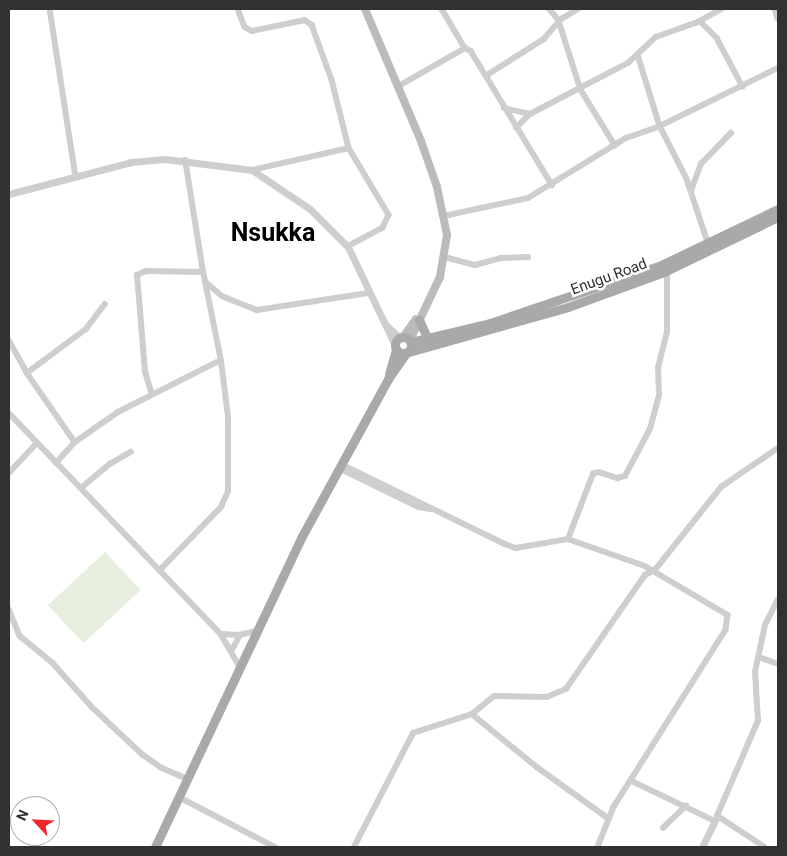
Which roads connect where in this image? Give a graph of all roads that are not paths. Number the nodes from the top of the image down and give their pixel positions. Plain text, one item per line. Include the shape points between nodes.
1 (50, 9) edge
2 (238, 9) edge
3 (365, 9) edge
4 (442, 9) edge
5 (550, 9) edge
6 (579, 9) edge
7 (721, 9) edge
8 (775, 9) edge
9 (778, 19) edge
10 (559, 21) junction
11 (700, 21) junction
12 (465, 48) junction
13 (638, 55) junction
14 (778, 68) edge
15 (487, 75) junction
16 (400, 86) junction
17 (743, 87) junction
18 (581, 90) junction
19 (504, 108) junction
20 (530, 114) junction
21 (660, 126) junction
22 (516, 128) junction
23 (731, 133) dead end
24 (615, 145) junction
25 (349, 148) junction
26 (185, 160) junction
27 (252, 170) junction
28 (76, 177) junction
29 (552, 184) junction
30 (692, 191) junction
31 (9, 194) edge
32 (778, 209) edge
33 (444, 216) junction
34 (778, 217) edge
35 (708, 242) junction
36 (348, 247) junction
37 (445, 257) junction
38 (528, 257) dead end
39 (667, 271) junction
40 (203, 272) junction
41 (206, 282) junction
42 (368, 293) junction
43 (222, 296) junction
44 (209, 300) junction
45 (106, 304) dead end
46 (420, 316) junction
47 (428, 339) junction
48 (9, 340) edge
49 (402, 342) junction
50 (408, 353) junction
51 (221, 360) junction
52 (26, 373) junction
53 (388, 379) junction
54 (152, 395) junction
55 (9, 413) edge
56 (75, 442) junction
57 (36, 444) junction
58 (778, 448) edge
59 (131, 452) dead end
60 (56, 463) junction
61 (340, 466) junction
62 (9, 473) edge
63 (81, 488) junction
64 (568, 539) junction
65 (645, 566) junction
66 (160, 570) junction
67 (655, 570) junction
68 (645, 575) junction
69 (778, 602) edge
70 (9, 609) edge
71 (256, 631) junction
72 (221, 634) junction
73 (240, 636) junction
74 (250, 644) junction
75 (232, 650) junction
76 (245, 654) junction
77 (759, 657) junction
78 (778, 664) edge
79 (240, 666) junction
80 (472, 714) junction
81 (188, 779) junction
82 (632, 781) junction
83 (179, 797) junction
84 (686, 806) junction
85 (608, 818) junction
86 (716, 818) junction
87 (663, 828) dead end
88 (155, 847) edge
89 (275, 847) edge
90 (354, 847) edge
91 (598, 847) edge
92 (702, 847) edge
93 (764, 847) edge

1 - 28 street
2 - 25 street via 244,28 252,31 309,21 332,80
3 - 16 main road
4 - 12 street
5 - 10 street
6 - 10 street
7 - 11 street
8 - 9 street
10 - 15 street via 544,38 512,62
10 - 18 street
11 - 13 street via 656,38
11 - 17 street via 717,38
12 - 15 street via 471,51
12 - 16 street
13 - 18 street
13 - 21 street
14 - 17 street
15 - 19 street
16 - 33 main road via 437,187
17 - 21 street
18 - 20 street
18 - 24 street
19 - 20 street
19 - 22 street
20 - 22 street
21 - 24 street
21 - 30 street
22 - 29 street
23 - 30 street via 701,164
24 - 29 street
25 - 27 street
25 - 36 street via 389,215 383,228
26 - 27 street
26 - 28 street via 131,162
26 - 40 street
27 - 36 street via 310,209
28 - 31 street
29 - 33 street via 528,198
30 - 35 street
32 - 35 main road
33 - 37 main road
34 - 39 main road, Enugu Road
35 - 47 main road via 661,265 565,300
36 - 42 street
37 - 38 street via 475,265 501,258
37 - 46 main road via 440,277
39 - 50 main road, Enugu Road via 568,307
39 - 64 street via 667,332 658,368 659,395 650,429 625,476 593,474
40 - 41 street
40 - 54 street via 146,271 137,275 145,372
41 - 43 street
41 - 44 street
42 - 43 street via 257,310
42 - 49 street via 386,325
43 - 44 street
44 - 51 street
45 - 52 street via 86,329
46 - 47 main road
46 - 49 main road
47 - 49 main road
48 - 52 street
49 - 50 main road
49 - 50 main road
49 - 53 main road
50 - 53 main road
51 - 54 street
51 - 66 street via 228,417 228,491 221,508
52 - 56 street
53 - 61 main road
54 - 56 street via 118,412
55 - 57 street
56 - 60 street
57 - 60 street
57 - 62 street
58 - 67 street via 721,487
59 - 63 street via 110,464
60 - 63 street
61 - 64 street via 419,507 431,509 470,530 516,548
61 - 71 main road
63 - 66 street
64 - 65 street
65 - 67 street
65 - 68 street
66 - 72 street
67 - 68 street
67 - 82 street via 723,610 729,621 672,717 644,755
68 - 80 street via 566,689 547,698 494,696
69 - 77 street via 765,626
70 - 81 street via 20,636 53,663 92,707 142,754 162,768
71 - 73 street
71 - 74 main road
72 - 73 street
72 - 75 street
73 - 74 street
73 - 75 street
74 - 76 main road
75 - 76 street
75 - 79 street
76 - 79 main road
77 - 78 street
77 - 86 street via 755,672 758,721
79 - 81 main road
80 - 85 street via 537,767
80 - 90 street via 413,733
81 - 83 main road
82 - 84 street
82 - 85 street
83 - 88 main road
83 - 89 street
84 - 86 street
84 - 87 street
85 - 91 street
86 - 92 street
86 - 93 street

